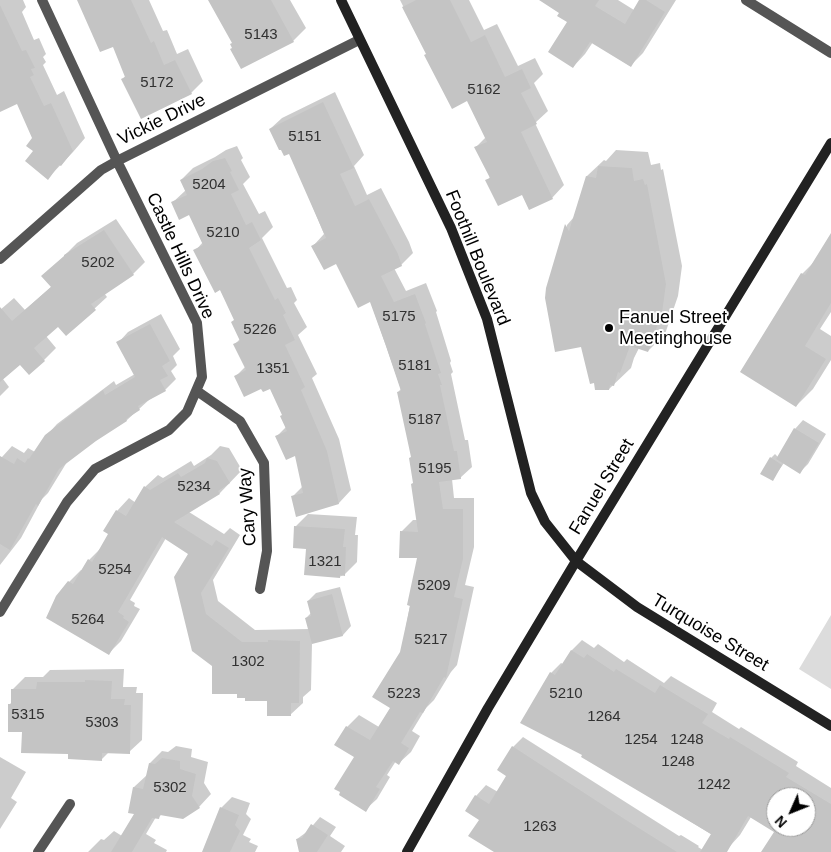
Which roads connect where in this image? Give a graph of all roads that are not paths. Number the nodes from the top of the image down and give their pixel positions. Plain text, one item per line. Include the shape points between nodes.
1 (42, 0) edge
2 (341, 0) edge
3 (746, 0) edge
4 (359, 40) junction
5 (831, 53) edge
6 (831, 143) edge
7 (116, 161) junction
8 (0, 259) edge
9 (197, 391) junction
10 (576, 561) junction
11 (260, 589) dead end
12 (0, 612) edge
13 (831, 726) edge
14 (70, 804) dead end
15 (38, 852) edge
16 (407, 852) edge

1 - 7 street, Castle Hills Drive
2 - 4 main road, Foothill Boulevard
3 - 5 street
4 - 7 street, Vickie Drive
4 - 10 main road, Foothill Boulevard via 451,228 487,319 531,493 545,522
6 - 10 main road, Fanuel Street
7 - 8 street, Vickie Drive via 101,170
7 - 9 street, Castle Hills Drive via 197,322 202,377
9 - 11 street, Cary Way via 240,421 264,463 268,551
9 - 12 street, Castle Hills Drive via 187,412 169,430 95,469 67,502
10 - 13 main road, Turquoise Street via 637,607
10 - 16 main road, Fanuel Street
14 - 15 street

